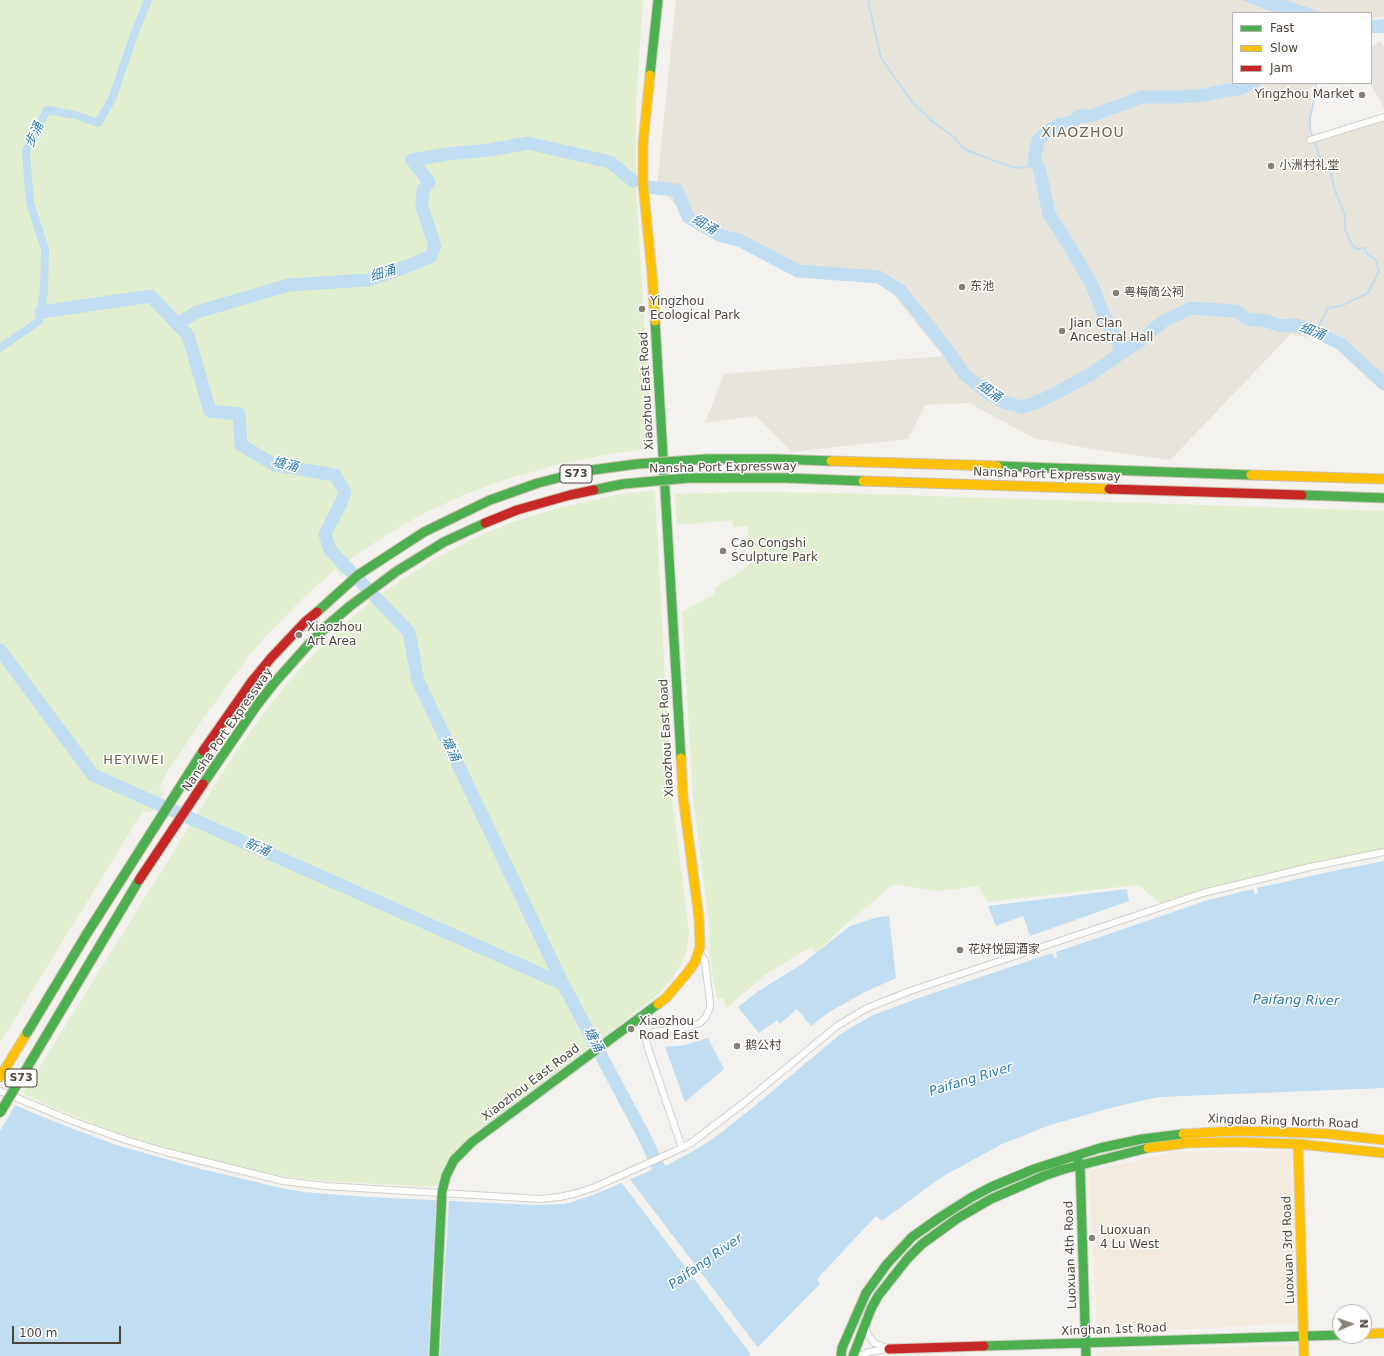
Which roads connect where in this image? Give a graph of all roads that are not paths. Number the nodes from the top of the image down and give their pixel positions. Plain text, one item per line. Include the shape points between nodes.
1 (658, 0) edge
2 (1384, 117) edge
3 (1310, 140) dead end
4 (1384, 479) edge
5 (1384, 498) edge
6 (1384, 852) edge
7 (699, 952) junction
8 (0, 1077) edge
9 (0, 1091) edge
10 (0, 1113) edge
11 (1384, 1140) edge
12 (1298, 1144) junction
13 (682, 1148) junction
14 (1384, 1153) edge
15 (1077, 1154) junction
16 (1080, 1164) junction
17 (442, 1196) junction
18 (865, 1321) junction
19 (1384, 1333) edge
20 (1372, 1334) edge
21 (1332, 1335) edge
22 (1304, 1336) junction
23 (1086, 1343) junction
24 (889, 1349) junction
25 (434, 1356) edge
26 (841, 1356) edge
27 (853, 1356) edge
28 (860, 1356) edge
29 (1086, 1356) edge
30 (1304, 1356) edge

1 - 7 main road, Xiaozhou East Road via 643,144 643,178 652,274 682,790 700,928
2 - 3 street
4 - 8 main road, Nansha Port Expressway / S73, bridge via 783,459 708,459 585,471 526,488 468,510 424,532 358,575 305,622 271,658 239,699 194,765 86,934
5 - 10 main road, Nansha Port Expressway / S73, bridge via 786,478 688,478 622,484 570,495 517,510 471,529 444,542 378,584 318,635 275,682 223,754 134,887
6 - 13 street via 1310,866 1203,893 910,991 867,1008 837,1026 708,1131
7 - 13 street via 705,961 710,1003 706,1017 700,1023 689,1027 654,1032 646,1040
7 - 17 main road, Xiaozhou East Road via 692,967 673,991 462,1151 448,1170
9 - 17 street via 74,1122 126,1140 283,1181
11 - 15 main road, Xingdao Ring North Road via 1322,1134 1211,1131 1164,1135
12 - 14 main road, Xingdao Ring North Road
12 - 16 main road, Xingdao Ring North Road via 1188,1143 1144,1148
12 - 22 main road, Luoxuan 3rd Road
13 - 17 street via 577,1194 540,1199
15 - 16 main road, Luoxuan 4th Road
15 - 26 main road, Xingdao Ring North Road via 991,1187 952,1209 912,1238 887,1264 866,1293 842,1348
16 - 18 main road, Xingdao Ring North Road via 1014,1188 974,1208 939,1231 908,1258 878,1296
16 - 23 main road, Luoxuan 4th Road
17 - 25 main road, Xiaozhou East Road
18 - 24 street, Xinghan 1st Road via 867,1333 874,1343
18 - 27 main road, Xingdao Ring North Road
19 - 20 main road
21 - 22 main road, Xinghan 1st Road
22 - 23 main road, Xinghan 1st Road
22 - 30 main road, Luoxuan 3rd Road
23 - 24 main road, Xinghan 1st Road
23 - 29 main road, Luoxuan 4th Road
24 - 28 street, Xinghan 1st Road

